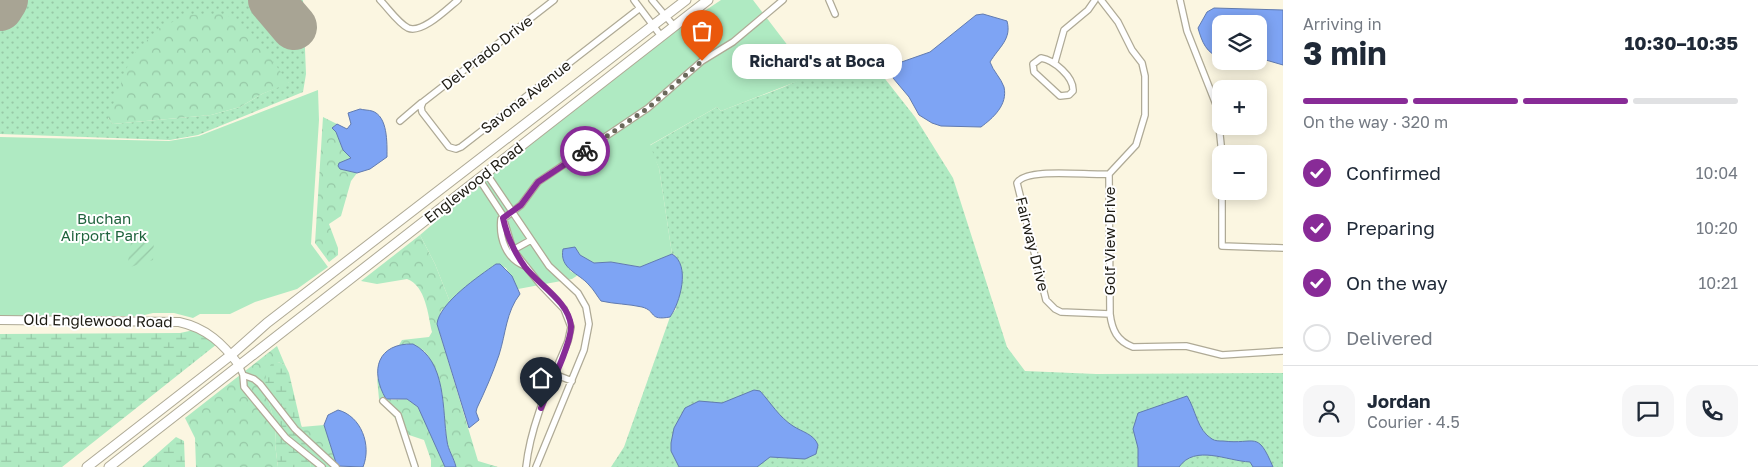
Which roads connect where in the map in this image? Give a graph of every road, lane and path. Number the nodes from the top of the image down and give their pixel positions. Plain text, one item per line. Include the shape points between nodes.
1 (380, 0) edge
2 (458, 0) edge
3 (554, 0) edge
4 (634, 0) edge
5 (652, 0) edge
6 (686, 0) edge
7 (708, 0) edge
8 (783, 0) edge
9 (829, 0) edge
10 (1095, 0) edge
11 (1101, 0) edge
12 (1180, 0) edge
13 (640, 8) junction
14 (835, 14) dead end
15 (666, 16) junction
16 (653, 26) junction
17 (674, 26) junction
18 (661, 36) junction
19 (1054, 62) junction
20 (422, 104) junction
21 (400, 121) dead end
22 (529, 122) junction
23 (1221, 145) edge
24 (1109, 174) junction
25 (482, 176) junction
26 (1222, 200) edge
27 (512, 212) junction
28 (502, 216) junction
29 (531, 240) junction
30 (1283, 248) edge
31 (514, 250) junction
32 (525, 266) junction
33 (1110, 314) junction
34 (0, 320) edge
35 (1283, 351) edge
36 (231, 355) junction
37 (239, 365) junction
38 (554, 374) junction
39 (243, 375) junction
40 (572, 381) junction
41 (383, 401) dead end
42 (87, 467) edge
43 (109, 467) edge
44 (322, 467) edge
45 (336, 467) edge
46 (415, 467) edge
47 (526, 467) edge
48 (536, 467) edge

1 - 2 street via 403,24 414,29 424,27
3 - 20 street, Del Prado Drive
4 - 13 street
5 - 15 street
6 - 15 main road, Englewood Road
7 - 17 main road, Englewood Road
8 - 27 street via 733,42 702,61 648,108 538,182 529,197
9 - 14 street
10 - 19 street via 1064,30
11 - 24 street, Golf View Drive via 1142,63 1145,76 1145,116 1136,145
12 - 23 street via 1187,31 1216,107
13 - 16 street
13 - 20 street, Savona Avenue via 461,147 449,147 422,112
15 - 16 main road, Englewood Road
15 - 17 street
16 - 18 street
16 - 22 main road, Englewood Road
17 - 18 main road, Englewood Road
18 - 25 main road, Englewood Road
19 - 19 street via 1037,59 1033,64 1034,72 1060,96 1069,96 1073,91 1072,84
20 - 21 street, Del Prado Drive
22 - 25 main road via 524,133 479,168
22 - 36 main road, Englewood Road via 267,323
24 - 33 street, Golf View Drive
24 - 33 street, Fairway Drive via 1034,174 1021,178 1017,183 1046,300 1061,312
25 - 27 street
25 - 28 street
25 - 37 main road, Englewood Road
26 - 30 street via 1222,246
27 - 28 street
27 - 29 street
28 - 31 street
28 - 32 street via 502,240 516,263
29 - 31 street
29 - 40 street via 549,266 578,293 586,307 588,338
31 - 32 street
32 - 38 street via 564,309 571,327
33 - 35 street, Golf View Drive via 1115,333 1134,347 1186,346 1222,355
34 - 36 street, Old Englewood Road via 179,322 210,334
36 - 37 street, Old Englewood Road
36 - 42 main road, Englewood Road
37 - 39 street
37 - 43 main road, Englewood Road
38 - 40 street
38 - 47 street via 529,442
39 - 44 street via 244,387 286,438
39 - 45 street via 260,384 295,429
40 - 48 street
41 - 46 street via 398,415

